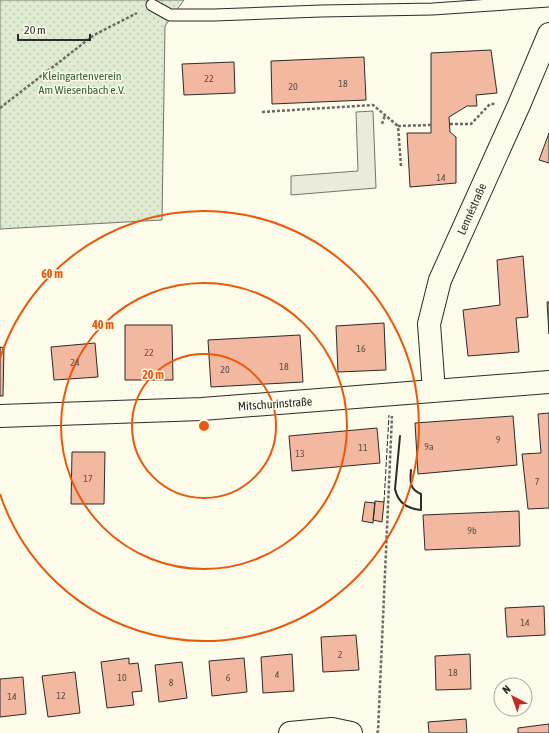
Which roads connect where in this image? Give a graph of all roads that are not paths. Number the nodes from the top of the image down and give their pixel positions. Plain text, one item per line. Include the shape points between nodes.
1 (549, 1) edge
2 (152, 5) road end
3 (549, 34) edge
4 (549, 382) edge
5 (434, 391) junction
6 (0, 416) edge
7 (290, 733) edge
8 (351, 733) edge

1 - 2 lane via 433,9 214,15 170,15
3 - 5 street, Lennéstraße via 440,280 429,324
4 - 5 street, Mitschurinstraße
5 - 6 street, Mitschurinstraße via 202,409
7 - 8 street via 332,729

